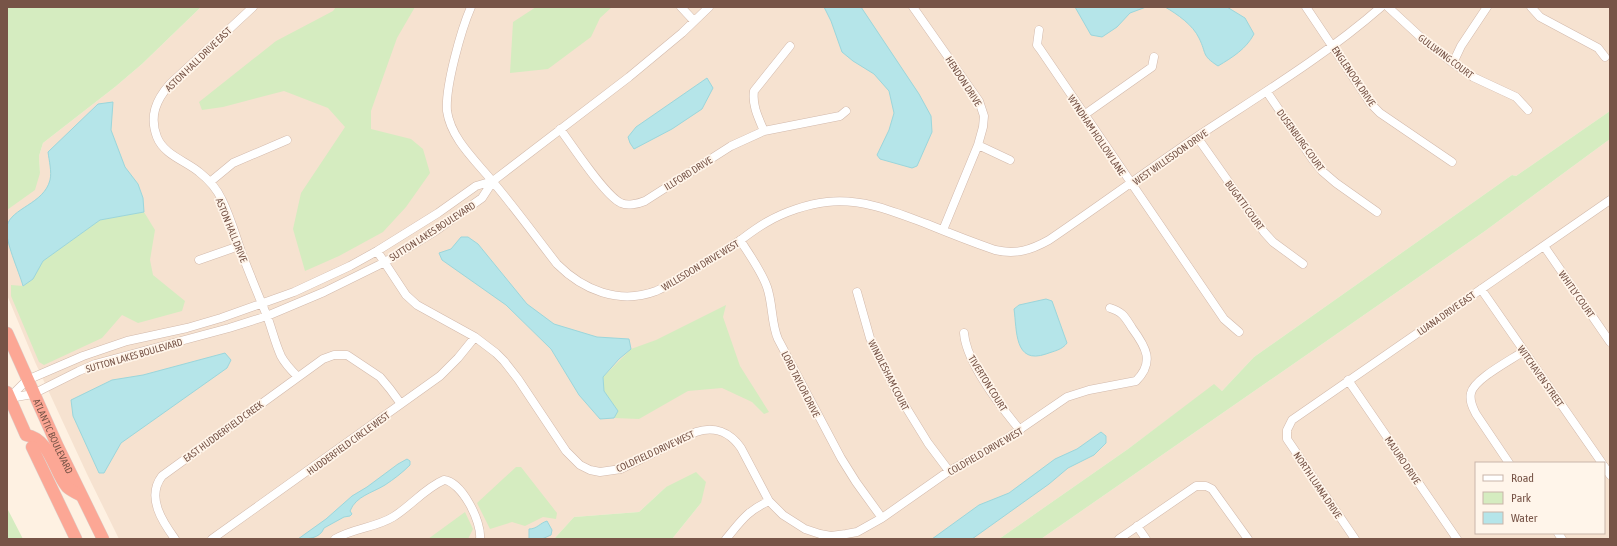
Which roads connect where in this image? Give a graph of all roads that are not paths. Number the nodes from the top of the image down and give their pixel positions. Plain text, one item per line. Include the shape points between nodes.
1 (253, 7) edge
2 (471, 7) edge
3 (681, 7) edge
4 (709, 7) edge
5 (913, 7) edge
6 (1306, 7) edge
7 (1381, 7) edge
8 (1388, 7) edge
9 (1487, 7) edge
10 (1531, 7) edge
11 (694, 21) junction
12 (1039, 30) dead end
13 (1333, 45) junction
14 (790, 46) dead end
15 (1154, 56) dead end
16 (1605, 57) dead end
17 (1453, 63) junction
18 (1266, 92) junction
19 (1528, 110) dead end
20 (846, 111) dead end
21 (1084, 115) junction
22 (154, 119) joint
23 (560, 129) junction
24 (764, 131) junction
25 (1198, 137) junction
26 (287, 140) dead end
27 (978, 145) junction
28 (1010, 160) dead end
29 (1452, 162) dead end
30 (493, 181) junction
31 (210, 182) junction
32 (1131, 184) junction
33 (1609, 204) edge
34 (1377, 212) dead end
35 (944, 230) junction
36 (740, 240) junction
37 (239, 246) junction
38 (1544, 246) junction
39 (377, 251) junction
40 (199, 260) dead end
41 (385, 262) junction
42 (1303, 264) dead end
43 (1481, 288) junction
44 (857, 292) dead end
45 (262, 304) junction
46 (1110, 308) dead end
47 (267, 316) junction
48 (964, 332) dead end
49 (1239, 332) dead end
50 (7, 333) edge
51 (151, 336) junction
52 (475, 337) junction
53 (1610, 342) edge
54 (155, 348) junction
55 (1524, 351) junction
56 (298, 377) junction
57 (27, 380) junction
58 (1348, 380) junction
59 (33, 394) junction
60 (8, 395) edge
61 (401, 404) junction
62 (1020, 430) junction
63 (1286, 430) joint
64 (32, 447) dead end
65 (1508, 462) edge
66 (1601, 462) edge
67 (949, 471) junction
68 (54, 494) junction
69 (81, 496) junction
70 (769, 501) junction
71 (882, 518) junction
72 (1137, 526) junction
73 (101, 538) edge
74 (76, 539) edge
75 (84, 539) edge
76 (175, 539) edge
77 (212, 539) edge
78 (335, 539) edge
79 (480, 539) edge
80 (726, 539) edge
81 (1119, 539) edge
82 (1146, 539) edge
83 (1248, 539) edge
84 (1355, 539) edge
85 (1457, 539) edge

1 - 22 street, ASTON HALL DRIVE EAST via 170,84 157,102
2 - 30 street, WILLESDON DRIVE WEST via 464,22 448,88 448,112 460,141
3 - 11 street
4 - 11 street, SUTTON LAKES BOULEVARD
5 - 27 street, HENDON DRIVE via 979,101 984,122
6 - 13 street, ENGLENOOK DRIVE
7 - 13 street, WEST WILLESDON DRIVE
8 - 17 street, GULLWING COURT
9 - 17 street
10 - 16 street via 1540,17 1598,48
11 - 23 street, SUTTON LAKES BOULEVARD via 629,77
12 - 21 street, WYNDHAM HOLLOW LANE via 1037,45
13 - 18 street, WEST WILLESDON DRIVE
13 - 29 street, ENGLENOOK DRIVE via 1371,104 1380,113
14 - 24 street via 754,91 754,108
15 - 21 street via 1152,67
17 - 19 street, GULLWING COURT via 1473,77 1516,97
18 - 25 street, WEST WILLESDON DRIVE
18 - 34 street, DUSENBURG COURT via 1322,171
20 - 24 street, ILLFORD DRIVE via 840,116
21 - 32 street, WYNDHAM HOLLOW LANE
22 - 31 street, ASTON HALL DRIVE via 162,146
23 - 24 street, ILLFORD DRIVE via 608,193 622,204 645,201 731,146
23 - 30 street, SUTTON LAKES BOULEVARD
25 - 32 street, WEST WILLESDON DRIVE
25 - 42 street, BUGATTI COURT via 1264,232 1273,242
26 - 31 street via 233,163
27 - 28 street
27 - 35 street, HENDON DRIVE
30 - 36 street, WILLESDON DRIVE WEST via 557,264 580,283 604,293 628,296 657,290 686,275
30 - 39 street, SUTTON LAKES BOULEVARD via 476,186
30 - 41 street, SUTTON LAKES BOULEVARD via 482,198
31 - 37 street, ASTON HALL DRIVE via 222,199
32 - 35 street, WEST WILLESDON DRIVE via 1050,240 1026,251 995,250
32 - 49 street, WYNDHAM HOLLOW LANE via 1224,319
33 - 38 street, LUANA DRIVE EAST
35 - 36 street, WILLESDON DRIVE WEST via 880,207 854,202 826,202 793,210 768,221
36 - 71 street, LORD TAYLOR DRIVE via 767,285 778,339 841,458
37 - 40 street
37 - 45 street, ASTON HALL DRIVE
38 - 43 street, LUANA DRIVE EAST
38 - 53 street, WHITLY COURT
39 - 41 street, COLDFIELD DRIVE WEST
39 - 45 street, SUTTON LAKES BOULEVARD via 318,281
41 - 47 street, SUTTON LAKES BOULEVARD
41 - 52 street, COLDFIELD DRIVE WEST via 406,295
43 - 55 street, WITCHAVEN STREET
43 - 58 street, LUANA DRIVE EAST
44 - 67 street, WINDLESHAM COURT via 870,338 896,391 928,443
45 - 47 street, ASTON HALL DRIVE
45 - 51 street, SUTTON LAKES BOULEVARD via 187,328
46 - 62 street, COLDFIELD DRIVE WEST via 1120,311 1145,346 1146,368 1141,376 1136,381 1071,395
47 - 54 street, SUTTON LAKES BOULEVARD
47 - 56 street, ASTON HALL DRIVE via 282,358
48 - 62 street, TIVERTON COURT via 965,343 974,366
50 - 57 highway, ATLANTIC BOULEVARD
51 - 54 street
51 - 57 street, SUTTON LAKES BOULEVARD via 83,356
52 - 61 street, HUDDERFIELD CIRCLE WEST via 449,368
52 - 70 street, COLDFIELD DRIVE WEST via 508,366 566,452 580,465 600,472 621,469 696,432 704,429 714,430 736,440
54 - 59 street, SUTTON LAKES BOULEVARD via 95,364
55 - 65 street via 1477,383 1471,393 1472,406
55 - 66 street, WITCHAVEN STREET
56 - 61 street, EAST HUDDERFIELD CREEK via 327,357 346,355 380,377
56 - 76 street, EAST HUDDERFIELD CREEK via 165,473 158,481 155,504
57 - 59 highway, ATLANTIC BOULEVARD
57 - 60 street, SUTTON LAKES BOULEVARD
58 - 63 street, LUANA DRIVE EAST via 1292,420
58 - 85 street, MAJURO DRIVE
59 - 60 street, SUTTON LAKES BOULEVARD
59 - 69 highway, ATLANTIC BOULEVARD
60 - 69 highway via 26,436 40,442 67,487
61 - 77 street, HUDDERFIELD CIRCLE WEST
62 - 67 street, COLDFIELD DRIVE WEST
63 - 84 street, NORTH LUANA DRIVE via 1291,446
64 - 68 highway
67 - 71 street, COLDFIELD DRIVE WEST
68 - 74 highway
68 - 75 highway via 65,505 80,536
69 - 73 highway, ATLANTIC BOULEVARD
70 - 71 street, COLDFIELD DRIVE WEST via 793,523 831,536 857,532
70 - 80 street via 746,515
72 - 81 street
72 - 82 street
72 - 83 street via 1199,485 1212,488
78 - 79 street via 394,517 444,480 455,485 472,509 479,524

